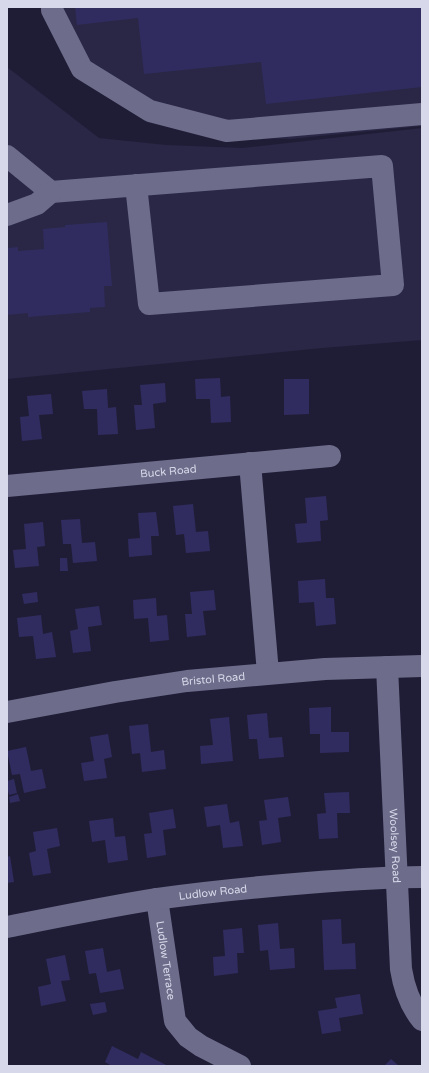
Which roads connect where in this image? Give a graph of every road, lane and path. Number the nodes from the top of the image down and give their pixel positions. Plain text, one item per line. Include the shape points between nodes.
1 (52, 7) edge
2 (422, 114) edge
3 (7, 156) edge
4 (136, 185) junction
5 (51, 192) junction
6 (7, 215) edge
7 (330, 456) dead end
8 (250, 463) junction
9 (7, 486) edge
10 (422, 666) edge
11 (387, 667) junction
12 (268, 673) junction
13 (7, 712) edge
14 (397, 877) junction
15 (422, 877) edge
16 (157, 899) junction
17 (7, 927) edge
18 (422, 1020) edge
19 (240, 1066) edge

1 - 2 street via 82,69 150,111 227,131
3 - 5 street
4 - 4 street via 382,166 393,285 150,304
4 - 5 street
5 - 6 street via 37,204
7 - 8 street, Buck Road
8 - 9 street, Buck Road
8 - 12 street
10 - 11 street, Bristol Road
11 - 12 street, Bristol Road
11 - 14 street, Woolsey Road
12 - 13 street, Bristol Road via 187,681
14 - 15 street, Ludlow Road
14 - 16 street, Ludlow Road via 279,885
14 - 18 street, Woolsey Road via 401,969 406,991
16 - 17 street, Ludlow Road
16 - 19 street, Ludlow Terrace via 175,1021 188,1037

